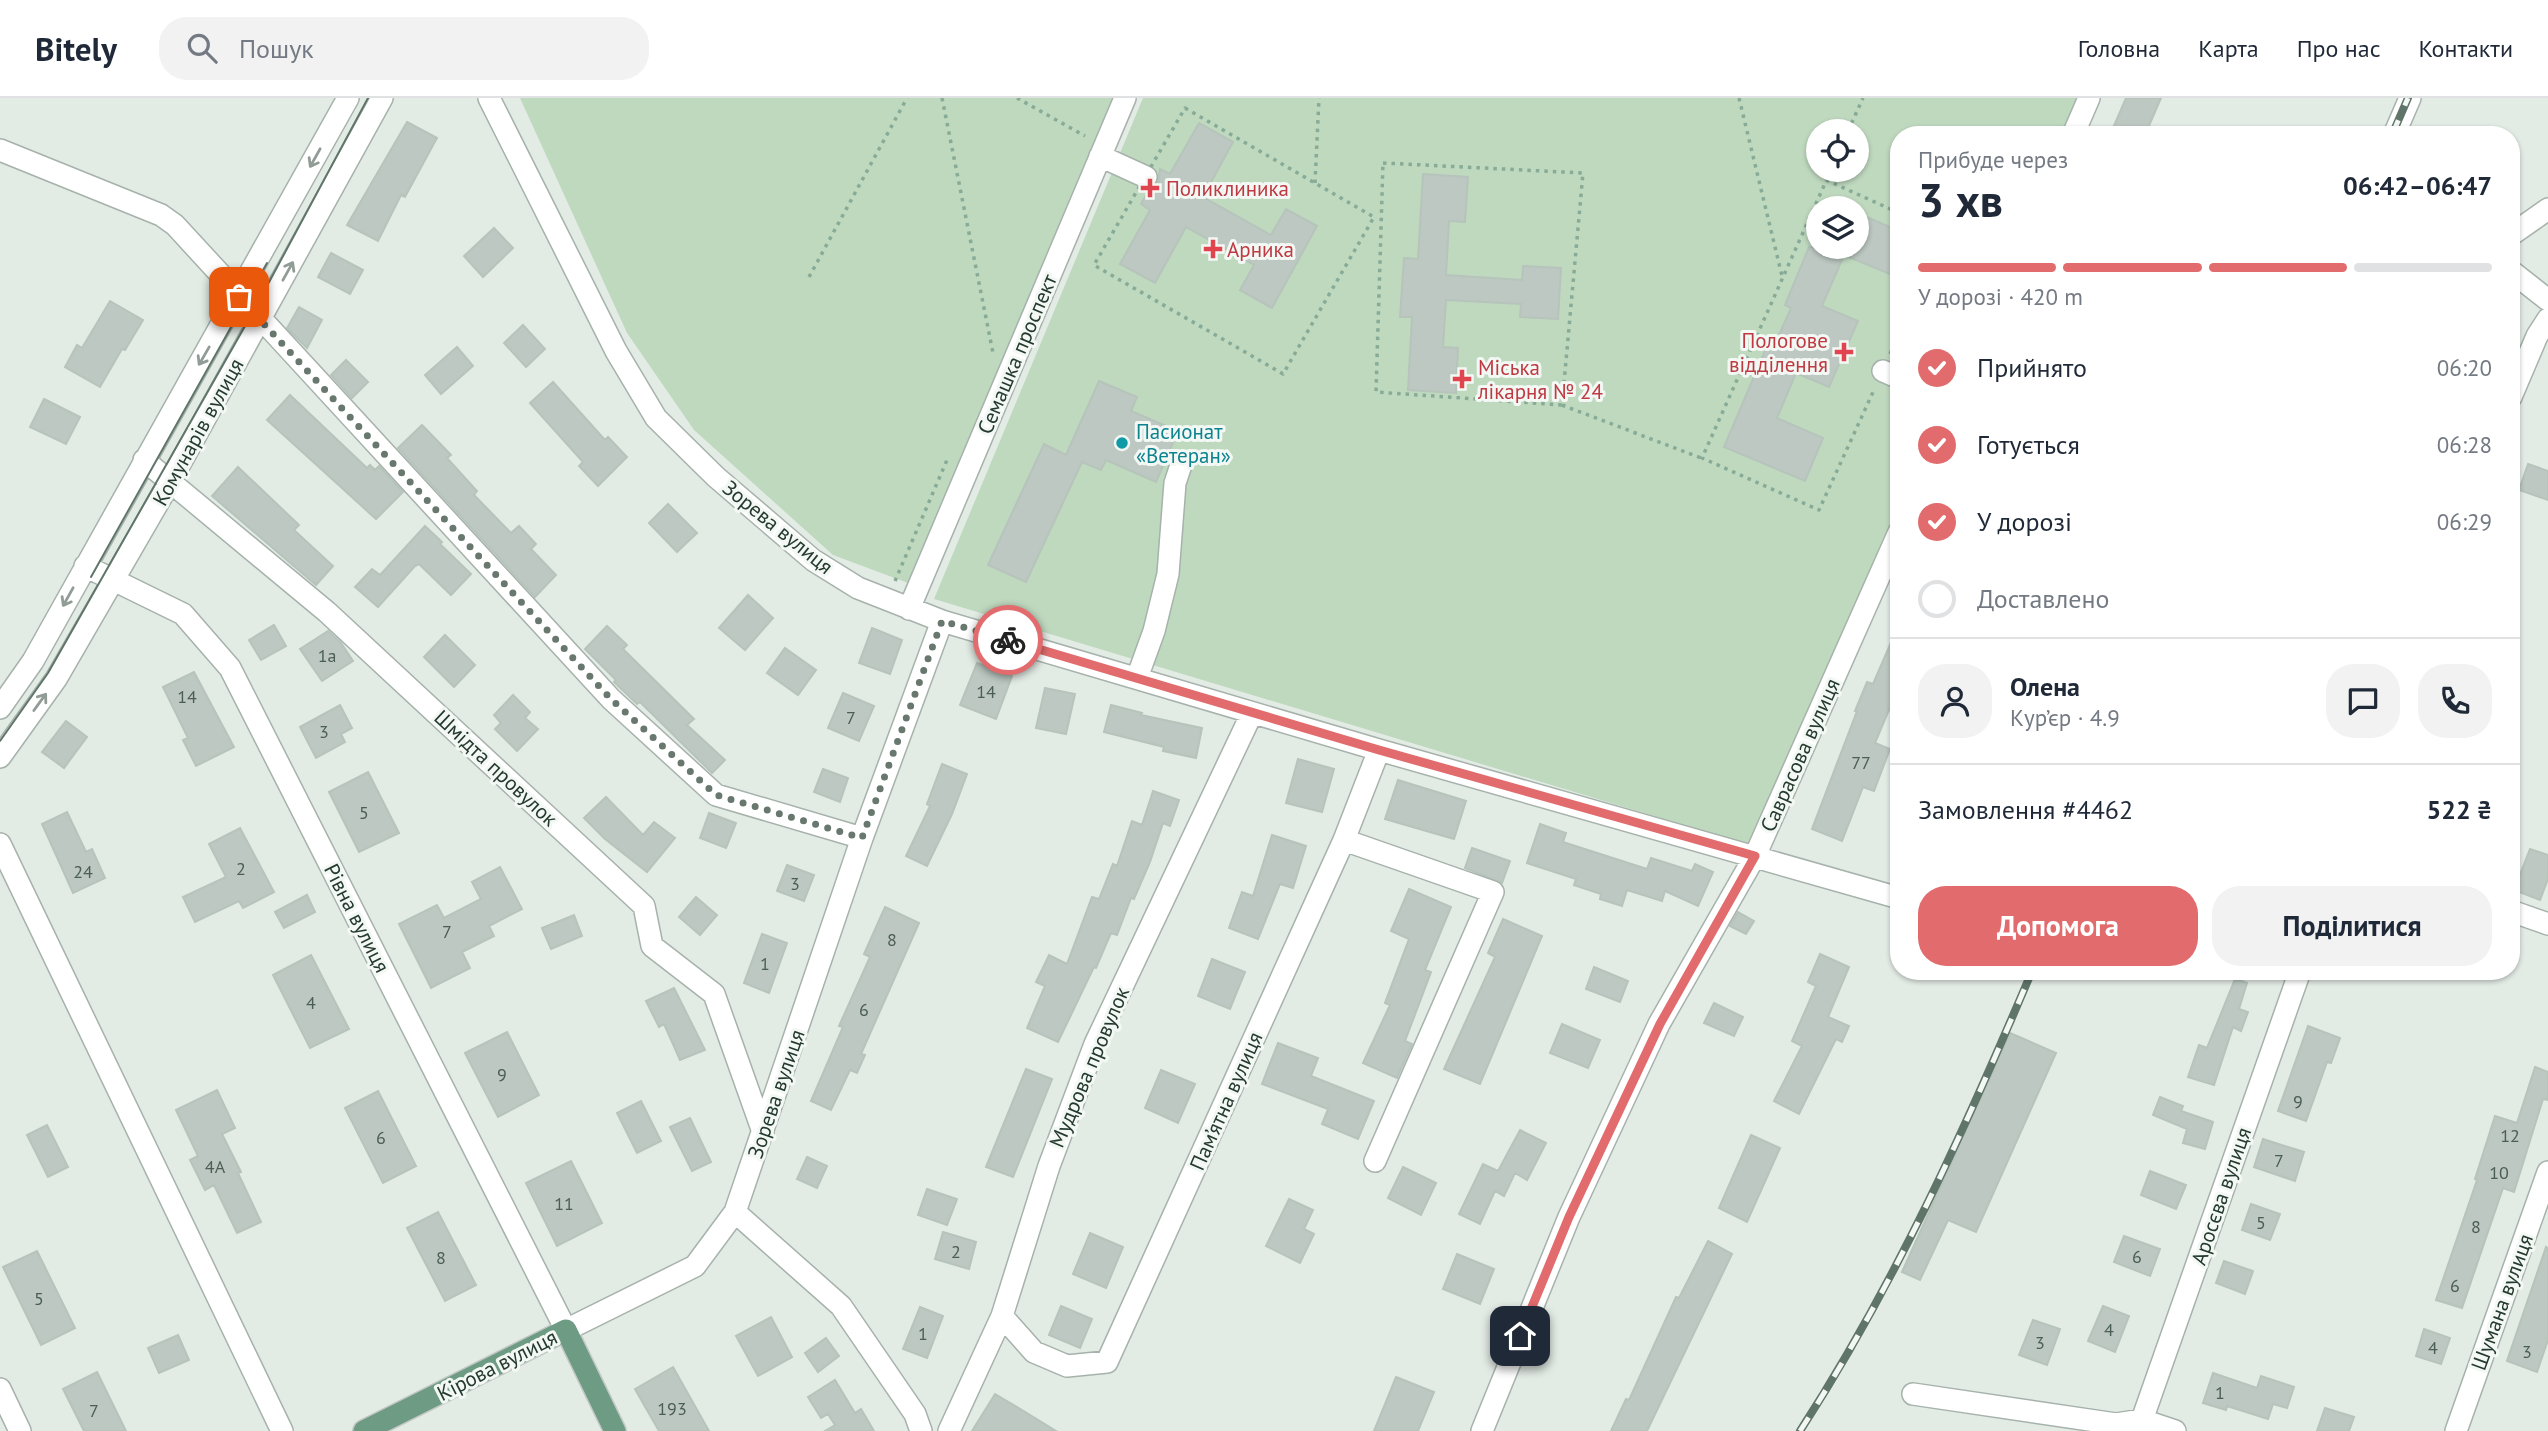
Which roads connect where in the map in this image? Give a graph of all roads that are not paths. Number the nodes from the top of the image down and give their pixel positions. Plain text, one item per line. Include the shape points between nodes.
1 (348, 98) edge
2 (382, 98) edge
3 (489, 98) edge
4 (1125, 98) edge
5 (2089, 98) edge
6 (2410, 98) edge
7 (2077, 126) edge
8 (2398, 126) edge
9 (0, 150) edge
10 (1100, 156) junction
11 (1146, 177) road end
12 (2548, 209) edge
13 (2520, 229) edge
14 (2520, 278) edge
15 (239, 297) junction
16 (2548, 300) edge
17 (2548, 319) edge
18 (261, 320) junction
19 (2520, 376) edge
20 (144, 460) junction
21 (1182, 462) dead end
22 (170, 482) junction
23 (1890, 552) edge
24 (85, 566) junction
25 (113, 581) junction
26 (909, 609) junction
27 (942, 621) junction
28 (1137, 678) junction
29 (0, 708) edge
30 (1252, 713) junction
31 (1379, 750) junction
32 (0, 757) edge
33 (862, 838) junction
34 (1344, 840) junction
35 (0, 844) edge
36 (1755, 856) junction
37 (1890, 895) edge
38 (2520, 914) edge
39 (2548, 924) edge
40 (2297, 980) edge
41 (763, 1132) junction
42 (1375, 1161) dead end
43 (2548, 1172) edge
44 (735, 1212) junction
45 (1002, 1316) junction
46 (566, 1330) junction
47 (0, 1390) edge
48 (1913, 1394) dead end
49 (2142, 1420) junction
50 (20, 1431) edge
51 (282, 1431) edge
52 (364, 1431) edge
53 (615, 1431) edge
54 (921, 1431) edge
55 (949, 1431) edge
56 (1482, 1431) edge
57 (2175, 1431) edge
58 (2456, 1431) edge

1 -> 15 street, Комунарів вулиця
18 -> 2 street, Комунарів вулиця
3 - 26 street, Зорева вулиця via 616,351 656,418 716,477 813,560 859,588
4 - 10 street, Семашка проспект
5 - 7 street
6 - 8 street
9 - 15 street via 161,215
10 - 11 street
10 - 26 street, Семашка проспект
12 - 13 street
14 - 16 street
15 - 18 street
15 -> 20 street, Комунарів вулиця
17 - 19 street
18 - 22 street, Комунарів вулиця
18 - 33 street via 611,699 716,795
20 - 22 street, Шмідта провулок
20 - 24 street, Комунарів вулиця
21 - 28 street via 1175,483 1168,574
22 - 25 street, Комунарів вулиця
22 - 41 street, Шмідта провулок via 327,612 645,906 652,946 714,994
23 - 36 street, Саврасова вулиця
24 - 25 street, Рівна вулиця
24 -> 29 street, Комунарів вулиця via 33,661
32 -> 25 street, Комунарів вулиця via 56,679
25 - 46 street, Рівна вулиця via 183,614 230,668
26 - 27 street, Зорева вулиця
27 - 28 street
27 - 33 street, Зорева вулиця
28 - 30 street
30 - 31 street
30 - 45 street, Мудрова провулок via 1095,1044 1049,1166
31 - 34 street, Пам’ятна вулиця
31 - 36 street
33 - 41 street, Зорева вулиця
34 - 42 street via 1493,892
34 - 45 street, Пам’ятна вулиця via 1107,1362 1067,1366 1034,1352
35 - 51 street
36 - 37 street
36 - 56 street, Саврасова вулиця via 1654,1036 1569,1217
38 - 39 street
40 - 49 street, Аросєва вулиця
41 - 44 street, Зорева вулиця
43 - 58 street, Шумана вулиця
44 - 46 street, Зорева вулиця via 695,1266
44 - 54 street via 841,1306 915,1414
45 - 55 street, Мудрова провулок
46 - 52 main road, Кірова вулиця
46 - 53 main road, Кірова вулиця
47 - 50 street
48 - 49 street via 2116,1424
49 - 57 street

